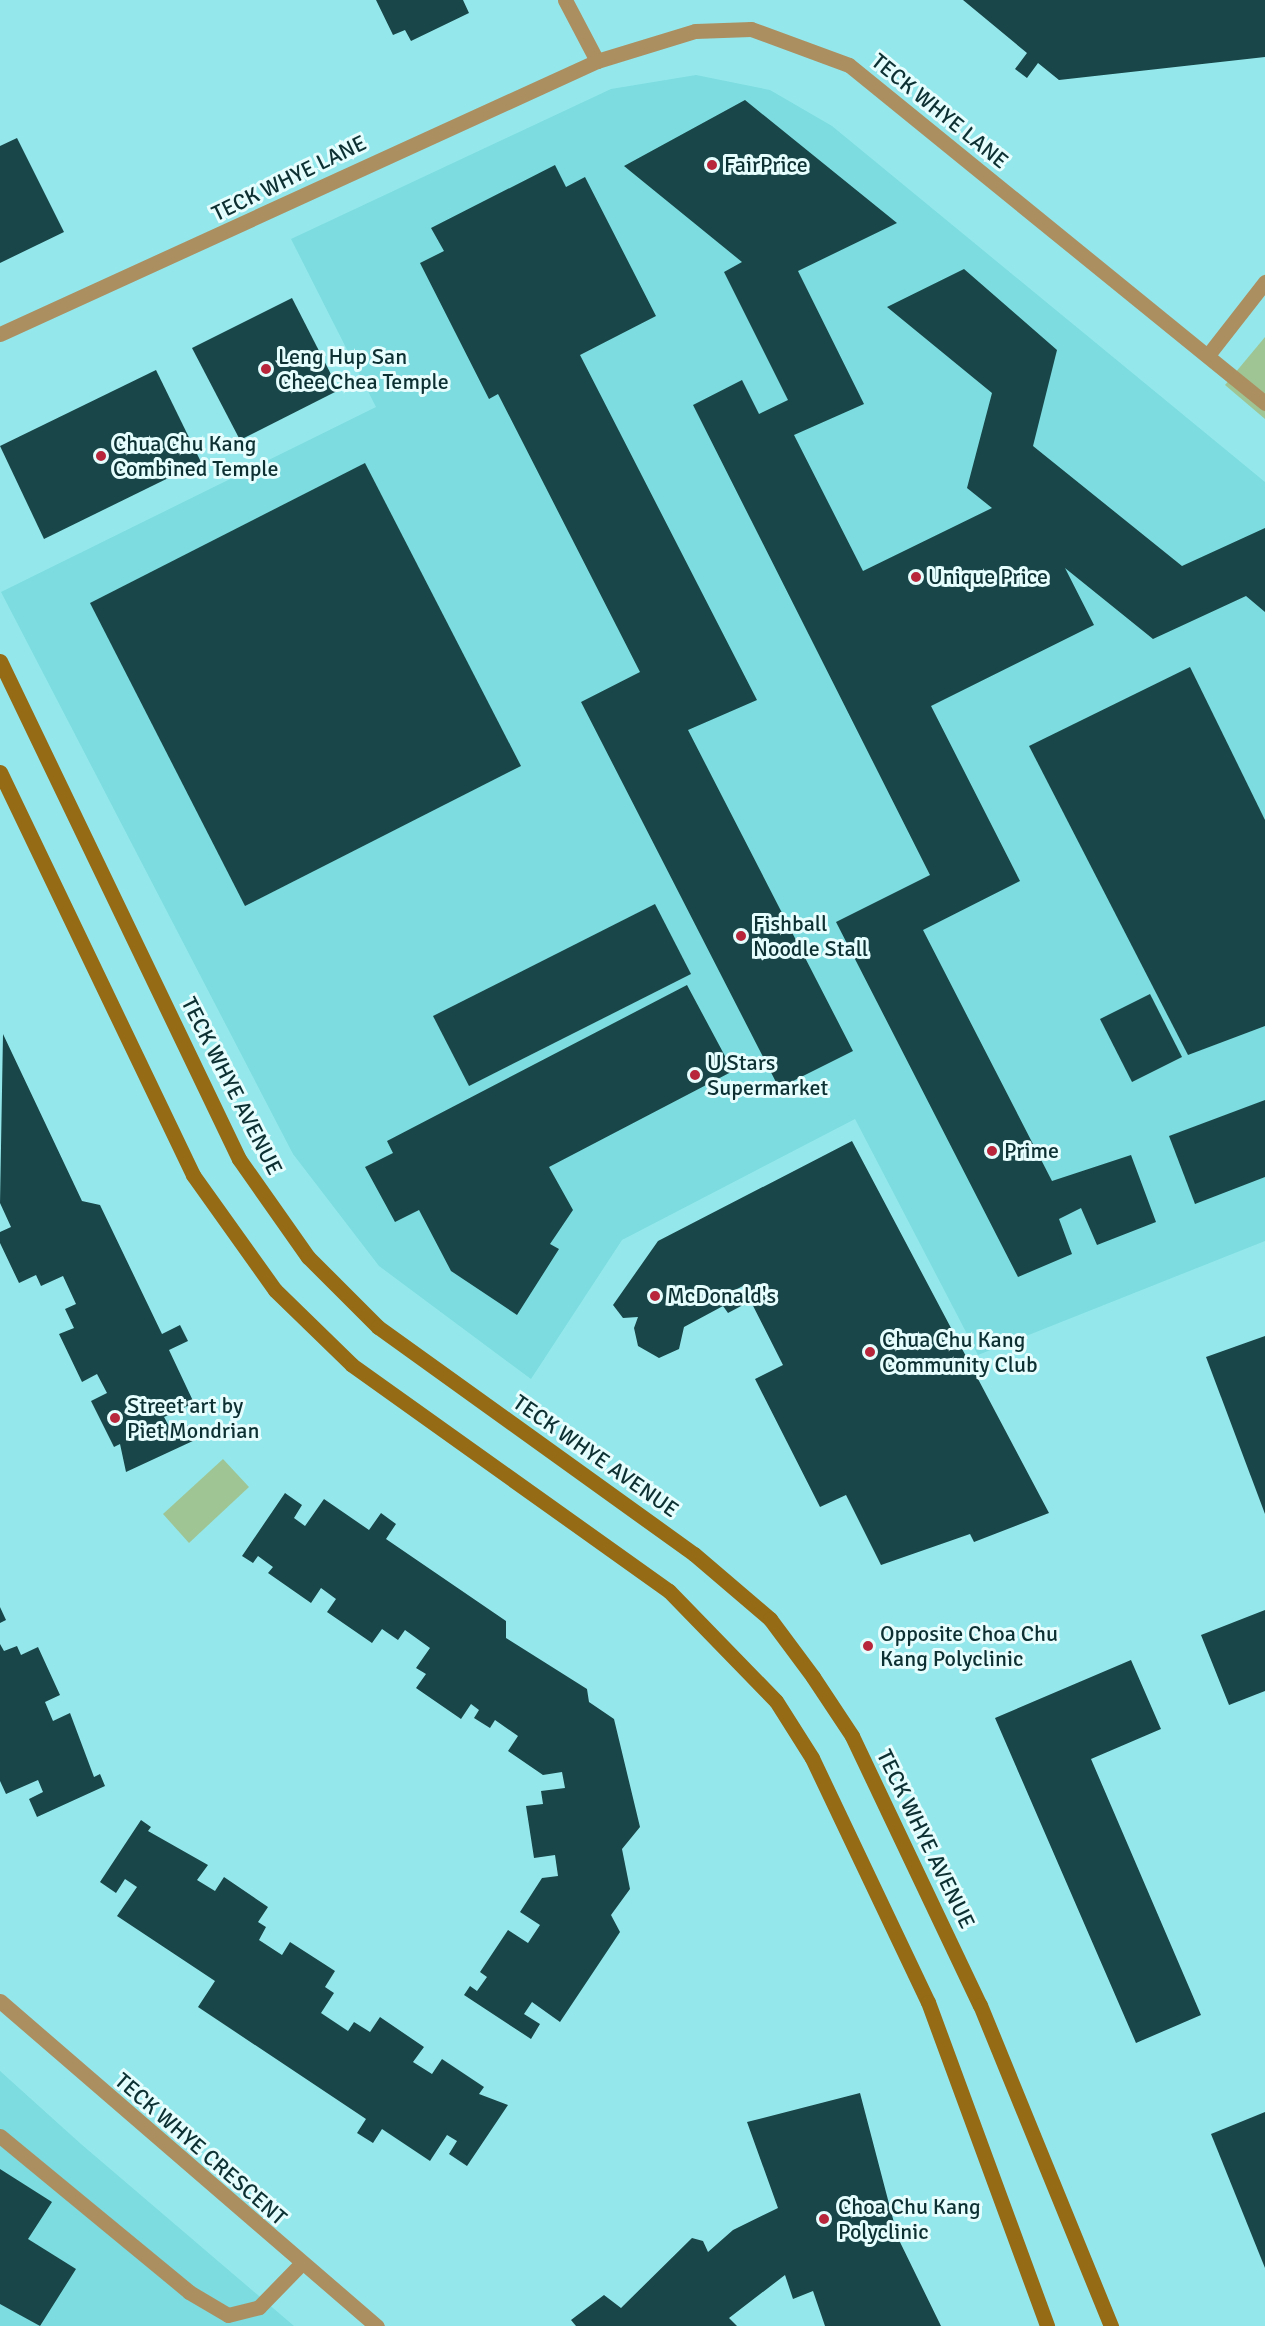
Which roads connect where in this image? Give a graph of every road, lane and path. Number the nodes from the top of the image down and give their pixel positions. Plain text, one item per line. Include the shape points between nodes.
1 (565, 0) edge
2 (597, 61) junction
3 (1265, 282) edge
4 (0, 334) edge
5 (1208, 355) junction
6 (1265, 403) edge
7 (0, 661) edge
8 (0, 772) edge
9 (0, 2001) edge
10 (0, 2136) edge
11 (301, 2264) junction
12 (377, 2326) edge
13 (1047, 2326) edge
14 (1111, 2326) edge

1 - 2 street
2 - 4 street, TECK WHYE LANE
2 - 5 street, TECK WHYE LANE via 694,31 751,29 849,65
3 - 5 street
5 - 6 street, TECK WHYE LANE
7 - 14 main road, TECK WHYE AVENUE via 239,1158 308,1257 378,1327 694,1554 770,1618 813,1677 852,1736 981,2005
8 - 13 main road via 193,1175 275,1290 352,1365 669,1591 776,1701 812,1758 928,2002
9 - 11 street, TECK WHYE CRESCENT
10 - 11 street via 189,2292 228,2314 259,2307
11 - 12 street, TECK WHYE CRESCENT

